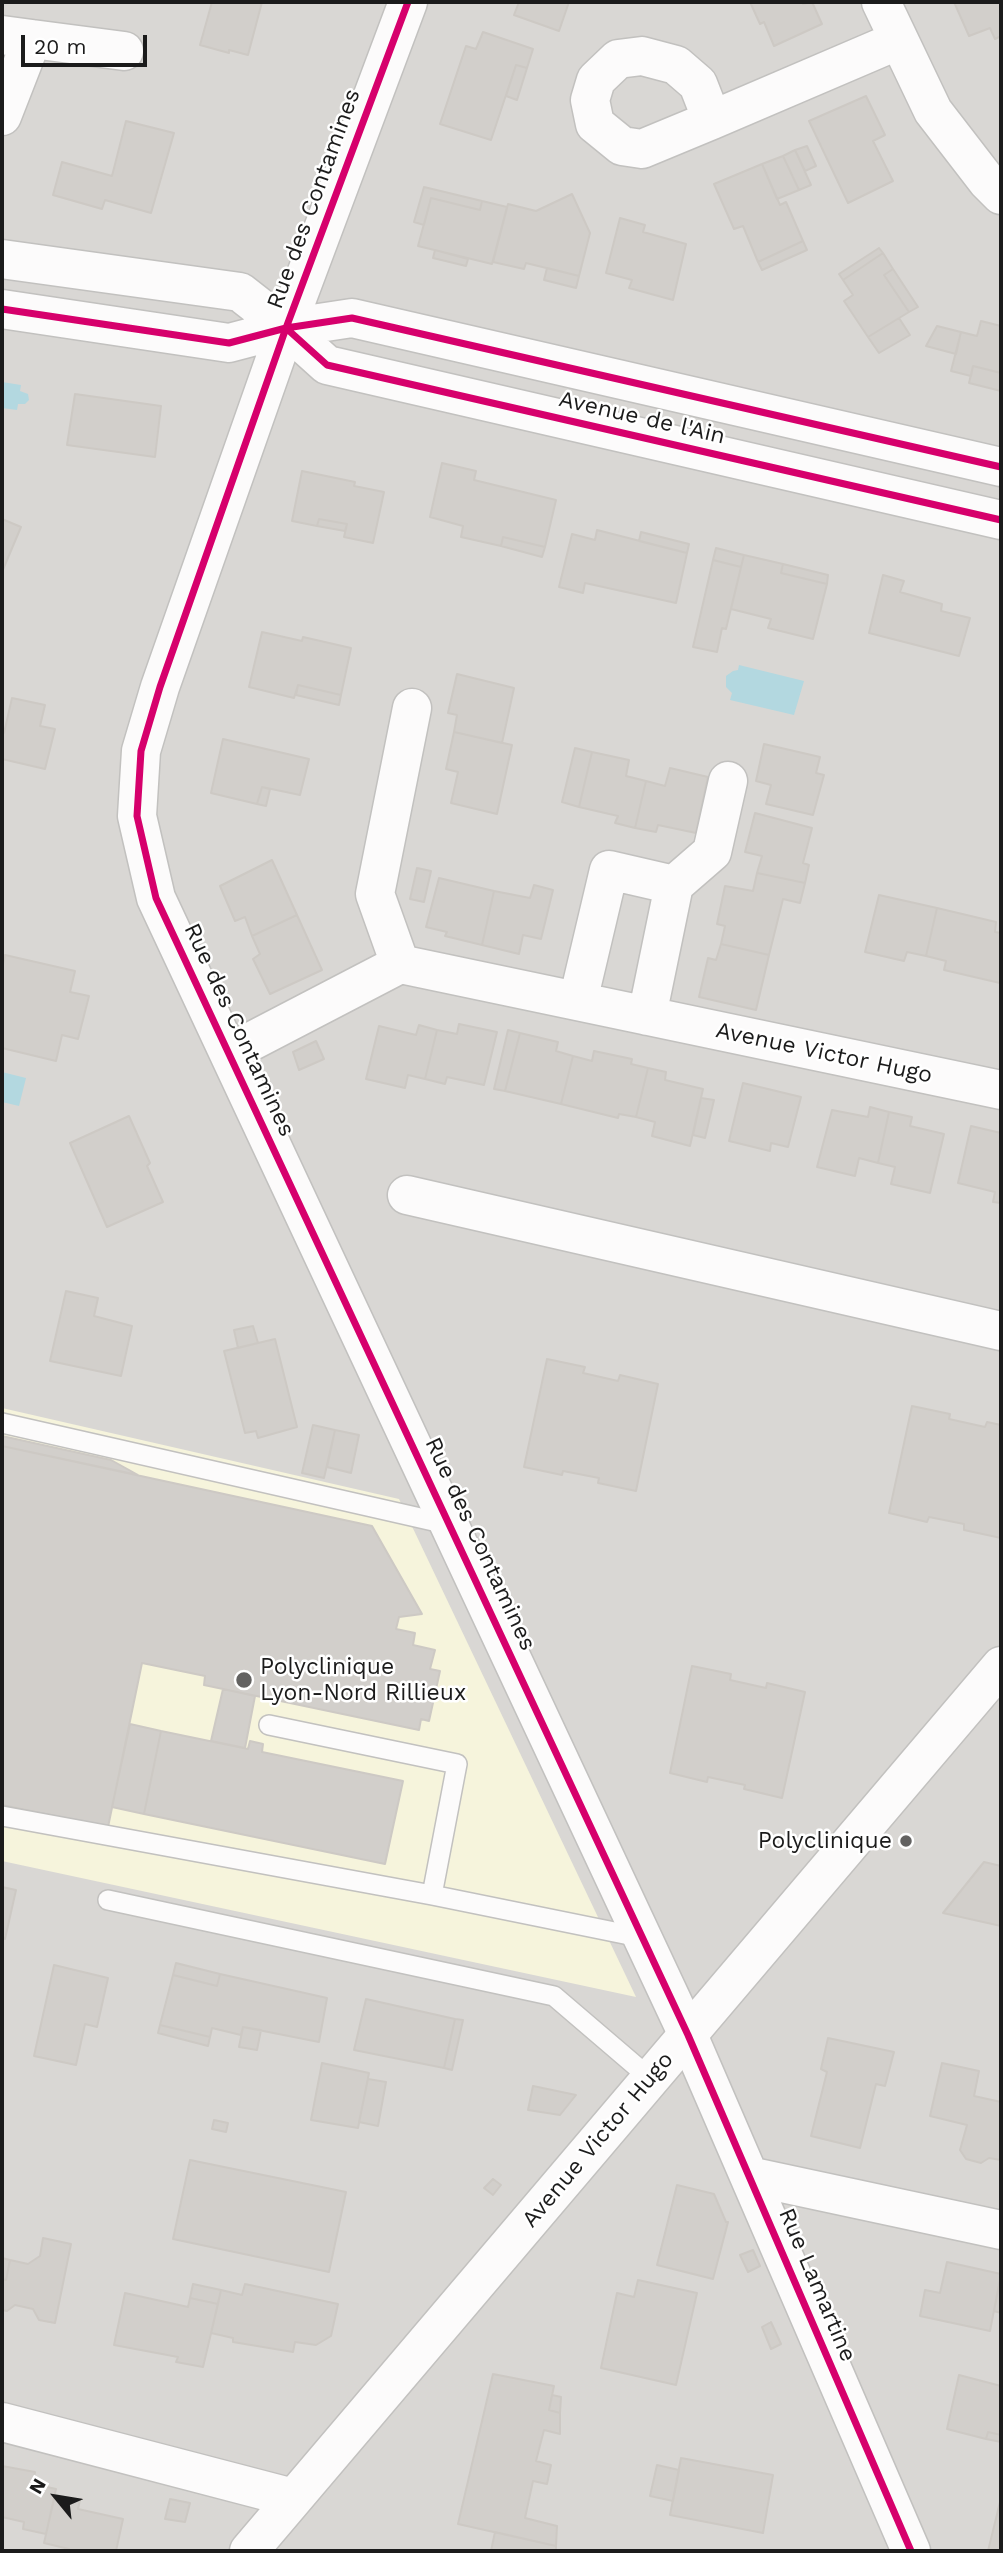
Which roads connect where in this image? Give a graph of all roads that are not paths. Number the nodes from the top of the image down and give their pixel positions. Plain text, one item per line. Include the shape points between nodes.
1 (408, 2) edge
2 (881, 2) edge
3 (17, 37) edge
4 (899, 40) junction
5 (124, 51) dead end
6 (2, 116) edge
7 (712, 120) dead end
8 (1001, 195) edge
9 (2, 259) edge
10 (2, 309) edge
11 (286, 328) junction
12 (1001, 467) edge
13 (1001, 520) edge
14 (412, 708) dead end
15 (728, 781) dead end
16 (674, 885) junction
17 (400, 964) junction
18 (578, 1001) junction
19 (647, 1016) junction
20 (229, 1053) junction
21 (1001, 1090) edge
22 (407, 1195) dead end
23 (1001, 1331) edge
24 (2, 1423) edge
25 (451, 1525) junction
26 (1001, 1665) edge
27 (269, 1725) dead end
28 (2, 1816) edge
29 (432, 1895) junction
30 (108, 1900) dead end
31 (644, 1938) junction
32 (688, 2035) junction
33 (651, 2079) junction
34 (749, 2176) junction
35 (1001, 2230) edge
36 (2, 2421) edge
37 (293, 2498) junction
38 (250, 2551) edge
39 (911, 2551) edge

1 - 11 street, Rue des Contamines
2 - 4 street
3 - 5 street
3 - 6 street
4 - 7 street
4 - 8 street via 933,111
9 - 11 street via 240,292
10 - 11 street, Avenue de l'Ain via 229,343
11 - 12 street, Avenue de l'Ain via 352,318
11 - 13 street, Avenue de l'Ain via 327,365
11 - 20 street, Rue des Contamines via 141,751 137,816 156,898
14 - 17 street via 375,894
15 - 16 street via 712,852
16 - 18 street via 609,870
16 - 19 street
17 - 18 street
17 - 20 street, Rue des Contamines
18 - 19 street
19 - 21 street, Avenue Victor Hugo
20 - 25 street, Rue des Contamines
22 - 23 street
24 - 25 lane
25 - 31 street, Rue des Contamines
26 - 32 street, Avenue Victor Hugo
27 - 29 lane via 457,1764
28 - 29 lane
29 - 31 lane
30 - 33 lane via 554,1996
31 - 32 street, Rue des Contamines
32 - 33 street, Avenue Victor Hugo
32 - 34 street, Rue Lamartine
33 - 37 street, Avenue Victor Hugo
34 - 35 street, Rue Lamartine
34 - 39 street, Rue Lamartine
36 - 37 street
37 - 38 street, Avenue Victor Hugo

